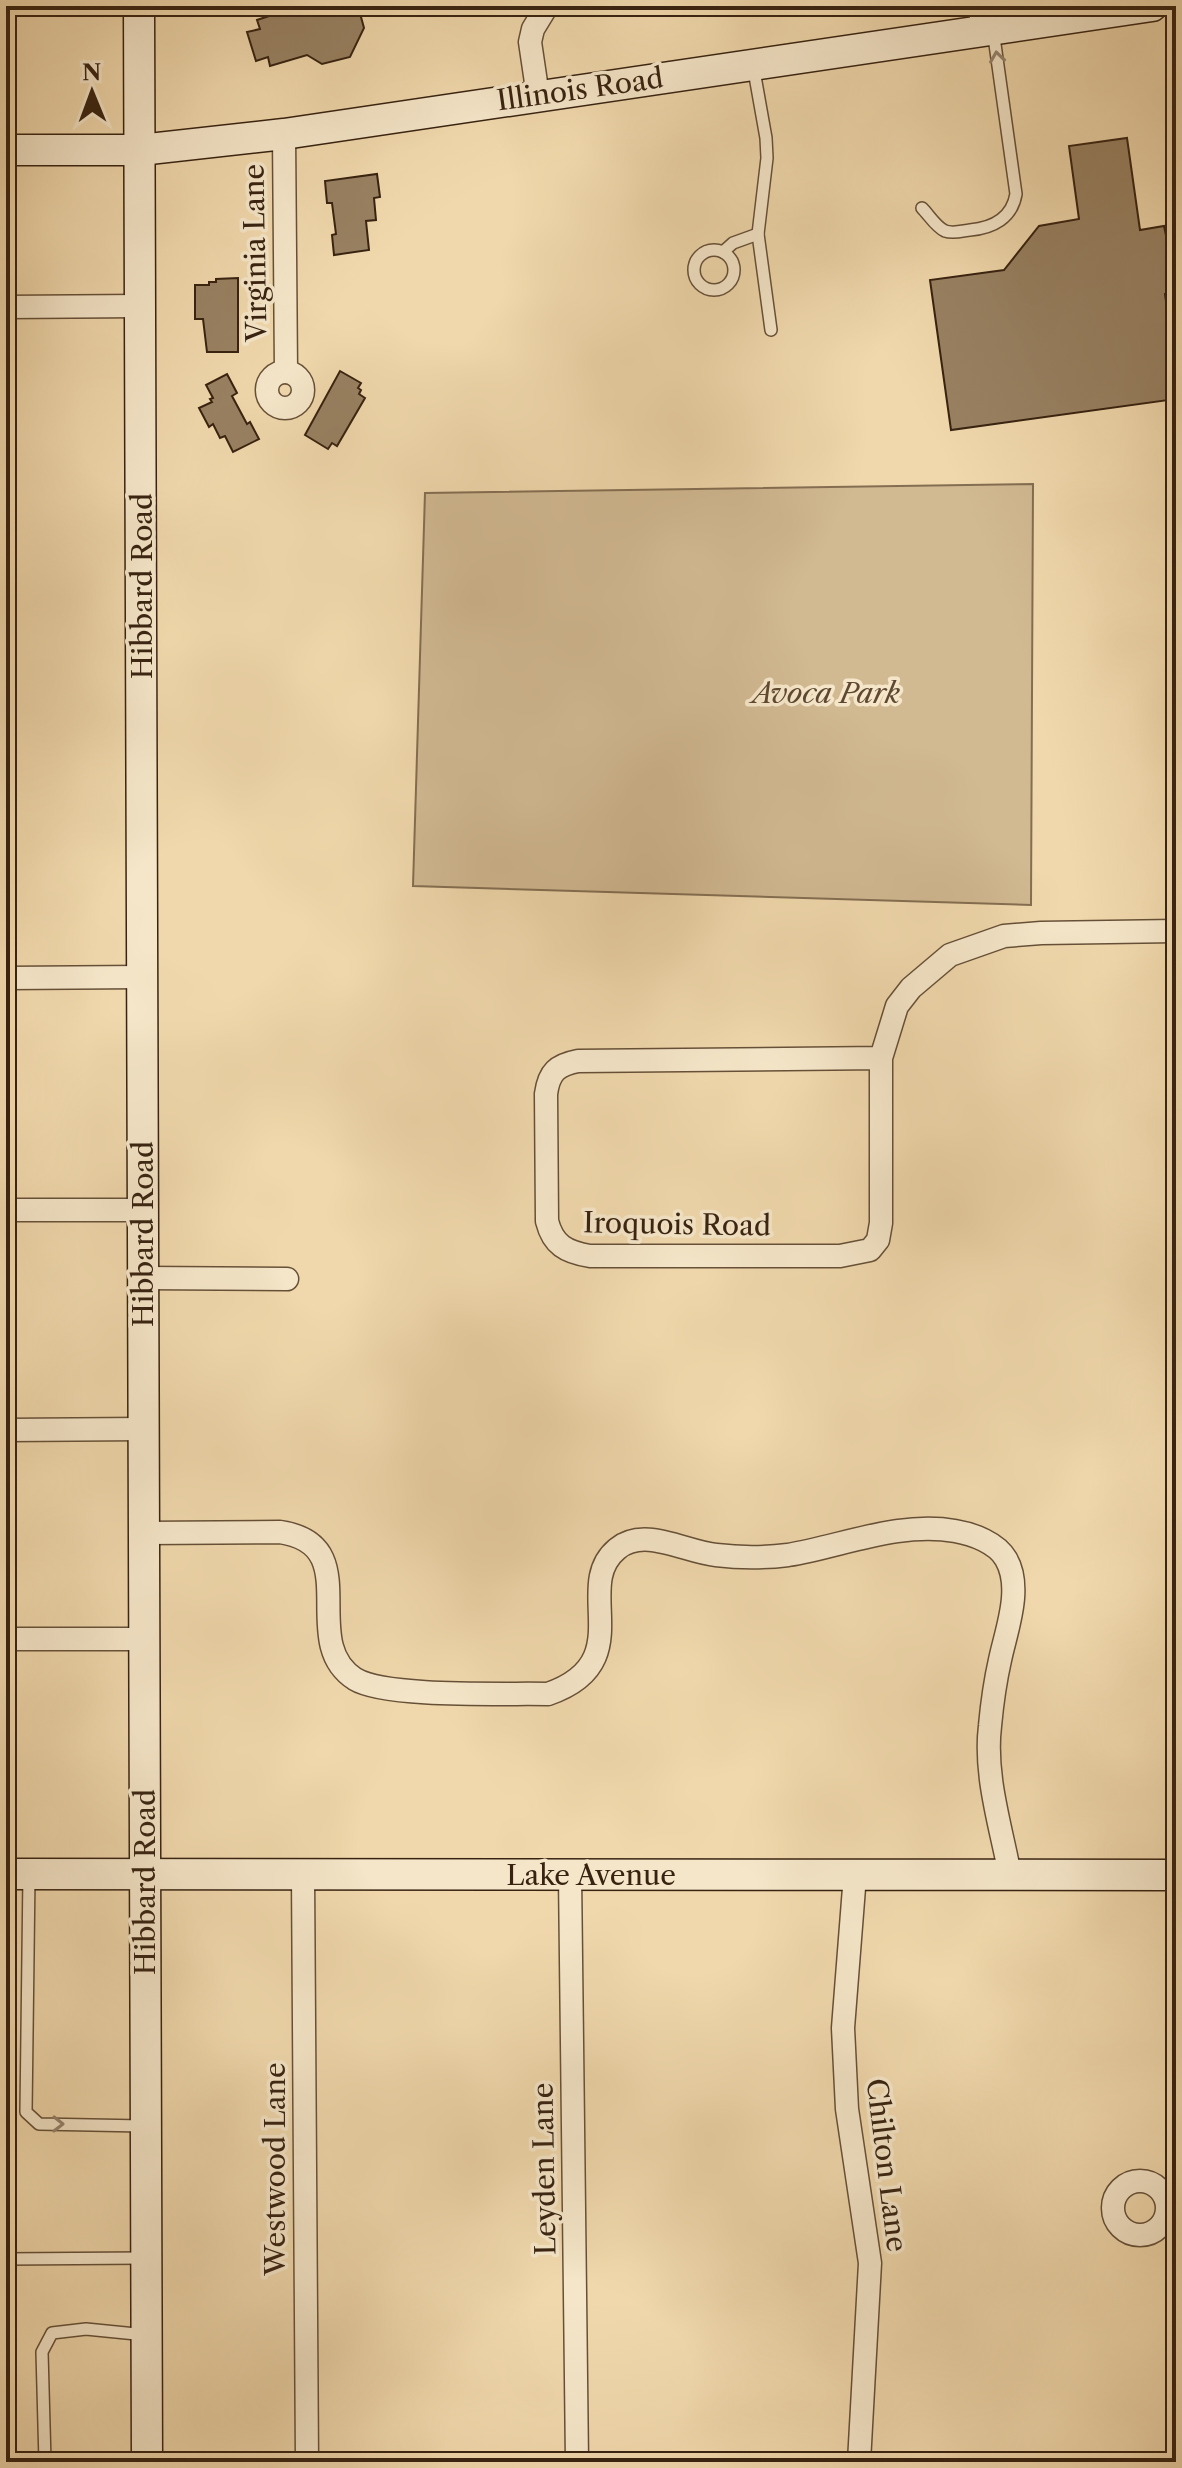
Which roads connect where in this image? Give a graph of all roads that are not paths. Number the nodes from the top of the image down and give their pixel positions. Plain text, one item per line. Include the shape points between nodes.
1 (139, 6) edge
2 (547, 6) edge
3 (1152, 6) edge
4 (985, 22) edge
5 (753, 64) junction
6 (538, 96) junction
7 (284, 134) junction
8 (6, 150) edge
9 (140, 150) junction
10 (922, 208) dead end
11 (758, 234) junction
12 (723, 252) dead end
13 (141, 306) junction
14 (6, 307) edge
15 (771, 330) dead end
16 (286, 372) dead end
17 (1176, 931) edge
18 (143, 977) junction
19 (6, 978) edge
20 (881, 1058) junction
21 (6, 1210) edge
22 (143, 1210) junction
23 (144, 1278) junction
24 (287, 1279) dead end
25 (144, 1429) junction
26 (6, 1430) edge
27 (144, 1533) junction
28 (6, 1639) edge
29 (145, 1639) junction
30 (17, 1874) edge
31 (145, 1875) junction
32 (303, 1875) junction
33 (570, 1875) junction
34 (855, 1875) junction
35 (1010, 1875) junction
36 (1176, 1875) edge
37 (146, 2126) junction
38 (147, 2258) junction
39 (6, 2259) edge
40 (147, 2335) junction
41 (45, 2462) edge
42 (147, 2462) edge
43 (307, 2462) edge
44 (577, 2462) edge
45 (859, 2462) edge

1 - 9 street, Hibbard Road
2 - 6 street via 530,42
3 - 4 street, Illinois Road
4 - 5 street, Illinois Road
10 -> 4 lane via 940,228 957,232 996,224 1014,203 1001,84
5 - 6 street, Illinois Road
5 - 11 lane via 767,158
6 - 7 street, Illinois Road
7 - 9 street, Illinois Road
7 - 16 street, Virginia Lane
8 - 9 street, Illinois Road
9 - 13 street, Hibbard Road
11 - 12 lane
11 - 15 lane
13 - 14 street
13 - 18 street, Hibbard Road
17 - 20 street, Iroquois Road via 1004,936 950,955 897,1006
18 - 19 street
18 - 22 street, Hibbard Road
20 - 20 street, Iroquois Road via 881,1223 870,1250 840,1256 590,1256 559,1246 550,1233 546,1094 548,1080 564,1063
21 - 22 street
22 - 23 street, Hibbard Road
23 - 24 street
23 - 25 street, Hibbard Road
25 - 26 street
25 - 27 street, Hibbard Road
27 - 29 street, Hibbard Road
27 - 35 street via 280,1532 310,1543 322,1554 328,1572 332,1652 356,1680 412,1691 548,1694 583,1676 594,1661 601,1576 617,1548 635,1540 654,1539 741,1558 817,1550 906,1530 956,1531 982,1539 1007,1560 1012,1577 989,1730 993,1791
28 - 29 street
29 - 31 street, Hibbard Road
30 - 31 street, Lake Avenue
30 -> 37 lane via 26,2112 39,2124
31 - 32 street, Lake Avenue
31 - 37 street, Hibbard Road
32 - 33 street, Lake Avenue
32 - 43 street, Westwood Lane
33 - 34 street, Lake Avenue
33 - 44 street, Leyden Lane
34 - 35 street, Lake Avenue
34 - 45 street, Chilton Lane via 843,2028 847,2109 870,2263
35 - 36 street, Lake Avenue
37 - 38 street, Hibbard Road
38 - 39 lane
38 - 40 street, Hibbard Road
40 - 41 lane via 86,2329 52,2333 42,2352
40 - 42 street, Hibbard Road

